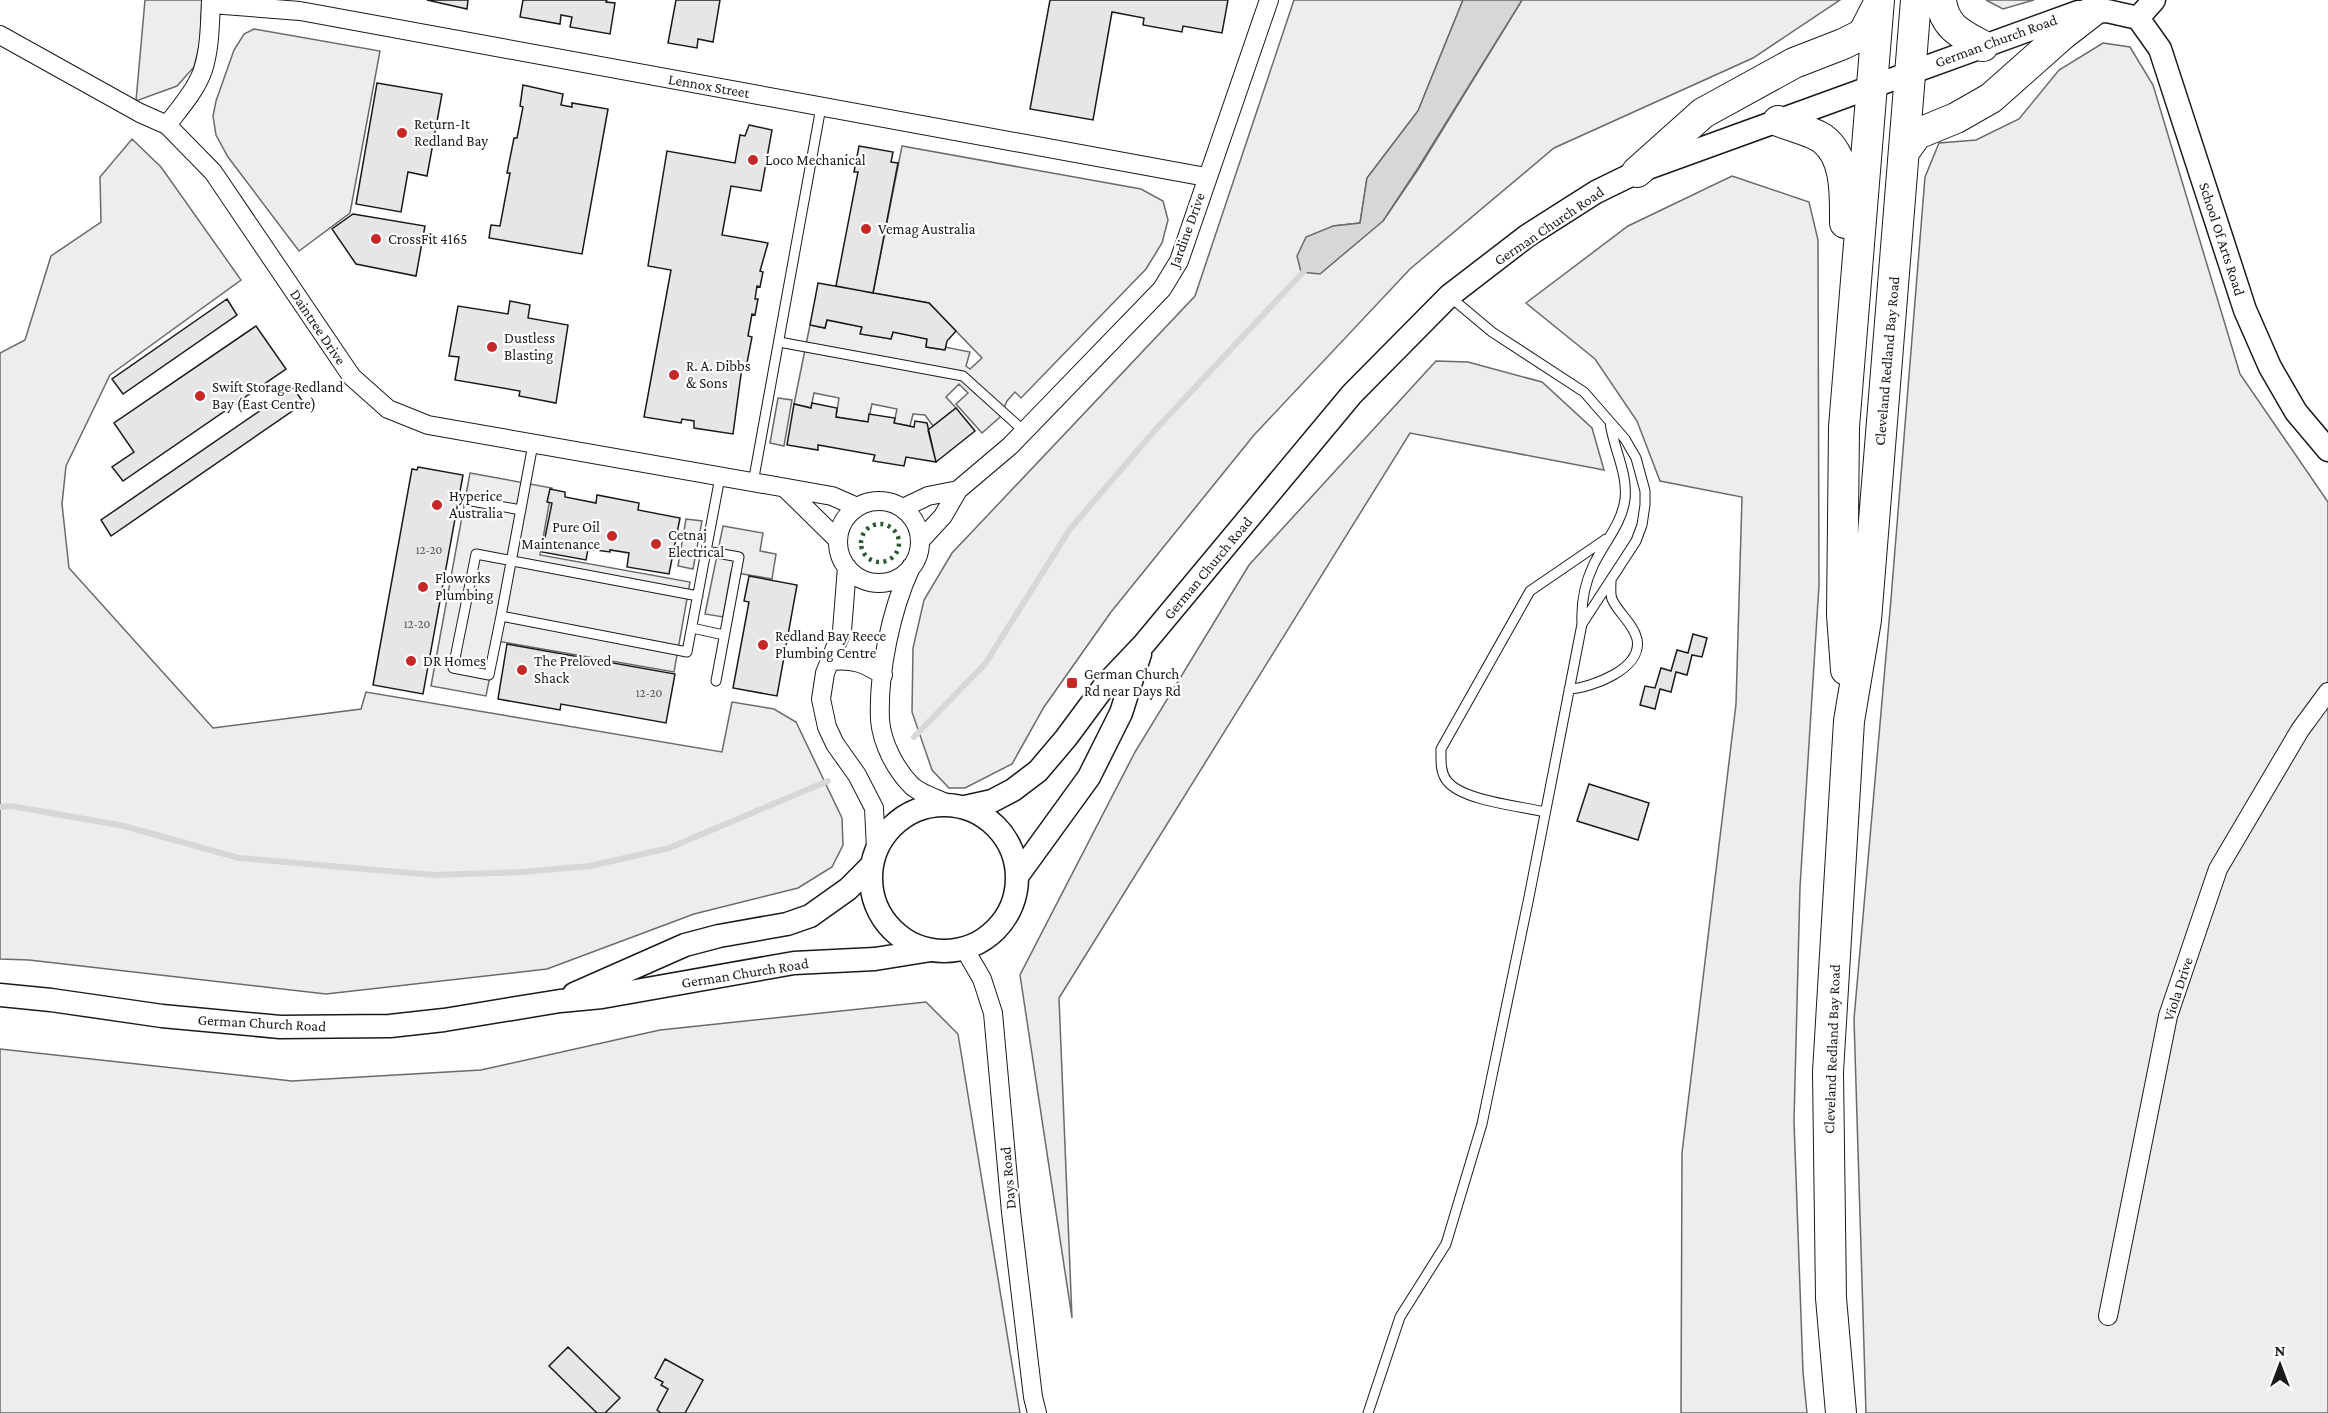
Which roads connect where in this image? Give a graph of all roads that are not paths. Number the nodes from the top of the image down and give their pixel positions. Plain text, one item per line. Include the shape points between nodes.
1 (1269, 0) edge
2 (1916, 0) edge
3 (1941, 0) edge
4 (2154, 0) edge
5 (211, 2) edge
6 (1879, 2) edge
7 (2093, 11) junction
8 (2138, 18) junction
9 (0, 35) edge
10 (1983, 46) junction
11 (1911, 71) junction
12 (1872, 86) junction
13 (821, 107) junction
14 (1778, 121) junction
15 (167, 125) junction
16 (1904, 152) junction
17 (1637, 172) junction
18 (1206, 177) junction
19 (1449, 296) junction
20 (779, 342) junction
21 (1610, 422) junction
22 (1844, 427) junction
23 (1024, 431) junction
24 (533, 444) junction
25 (2328, 450) edge
26 (720, 477) junction
27 (753, 483) junction
28 (786, 489) junction
29 (958, 490) junction
30 (466, 500) dead end
31 (857, 507) junction
32 (903, 508) junction
33 (521, 510) junction
34 (1610, 536) junction
35 (838, 540) junction
36 (920, 541) junction
37 (706, 552) junction
38 (511, 561) junction
39 (847, 567) junction
40 (911, 567) junction
41 (1611, 580) junction
42 (698, 597) junction
43 (501, 616) junction
44 (1582, 624) junction
45 (692, 628) junction
46 (724, 635) junction
47 (1144, 644) junction
48 (831, 661) junction
49 (883, 675) junction
50 (716, 681) dead end
51 (1569, 689) junction
52 (2328, 693) edge
53 (1850, 721) junction
54 (957, 806) junction
55 (1545, 812) junction
56 (873, 858) junction
57 (1018, 875) junction
58 (964, 948) junction
59 (931, 950) junction
60 (0, 995) edge
61 (560, 1001) junction
62 (2108, 1316) dead end
63 (1037, 1413) edge
64 (1368, 1413) edge
65 (1841, 1413) edge

1 - 18 street, Jardine Drive
2 - 11 highway, Cleveland Redland Bay Road
3 - 10 highway via 1953,30
4 - 8 street
5 - 13 street, Lennox Street via 300,11
5 - 15 street via 203,72
6 - 12 highway, Cleveland Redland Bay Road
6 - 17 highway via 1863,34 1794,63 1702,113
7 - 8 street, German Church Road via 2107,10
7 - 10 street, German Church Road via 2078,12
7 - 16 highway via 1991,98 1917,134
8 - 25 street, School Of Arts Road via 2160,49 2245,310 2270,367 2296,412
9 - 15 street, Daintree Drive
10 - 11 street, German Church Road
11 - 12 street, German Church Road
11 - 16 highway, Cleveland Redland Bay Road
12 - 14 street, German Church Road
12 - 22 highway, Cleveland Redland Bay Road
13 - 18 street, Lennox Street
13 - 20 lane
14 - 17 street, German Church Road
14 - 22 highway via 1823,139 1839,160 1845,197
15 - 24 street, Daintree Drive via 213,172 352,377 388,409 428,425
16 - 53 highway, Cleveland Redland Bay Road via 1866,620
17 - 19 street, German Church Road via 1596,192 1527,236
18 - 23 street, Jardine Drive via 1179,261 1162,289
19 - 21 lane via 1492,332 1584,392
19 - 47 street, German Church Road via 1352,394
20 - 23 lane via 963,376
20 - 27 lane
21 - 34 lane via 1625,486 1622,512
21 - 41 lane via 1636,458 1645,491 1636,541
22 - 53 highway, Cleveland Redland Bay Road via 1842,615
23 - 29 street, Jardine Drive
24 - 26 street, Daintree Drive
24 - 33 lane
26 - 27 street, Daintree Drive
26 - 37 lane
27 - 28 street, Daintree Drive
28 - 31 street, Daintree Drive via 832,496
28 - 35 street
29 - 32 street via 928,496
29 - 36 street via 943,516
30 - 33 lane
31 - 32 street via 880,501
31 - 35 street via 847,516
32 - 36 street via 918,528
33 - 38 lane
34 - 44 lane via 1586,583
34 - 55 lane via 1530,591 1442,749 1445,779 1456,790
35 - 39 street via 838,550
36 - 40 street
37 - 42 lane
37 - 46 lane via 739,557
38 - 42 lane
38 - 43 lane
38 - 43 lane via 476,554 453,668 489,675
39 - 40 street via 856,576 879,583 902,576
39 - 48 street via 842,631
40 - 49 street via 893,611
41 - 44 lane
41 - 51 lane via 1612,598 1637,638 1633,658 1608,677 1583,688
42 - 45 lane
43 - 45 lane via 687,652
44 - 51 lane
45 - 46 lane
46 - 50 lane
47 - 54 street, German Church Road via 1106,684 1038,771 992,801
47 - 57 street, German Church Road via 1120,713 1089,777
48 - 49 street via 850,659
48 - 56 street via 821,699 835,744 874,808
49 - 54 street via 880,720 900,773 914,788
51 - 55 lane
52 - 62 street, Viola Drive via 2300,730 2218,869 2168,1016
53 - 65 highway, Cleveland Redland Bay Road via 1828,1072 1832,1298
54 - 56 street via 926,806 905,815 888,830
54 - 57 street via 986,817 1002,833 1013,852
55 - 64 lane via 1482,1124 1446,1244 1400,1317
56 - 59 street via 871,889 878,911 891,929 909,943
56 - 61 street, German Church Road via 848,889 810,916 686,945
57 - 58 street via 1014,899 1004,921 986,938
58 - 59 street
58 - 63 street, Days Road via 982,979 993,1013 1011,1212
59 - 61 street, German Church Road via 875,959 794,963
60 - 61 street, German Church Road via 280,1027 401,1025

